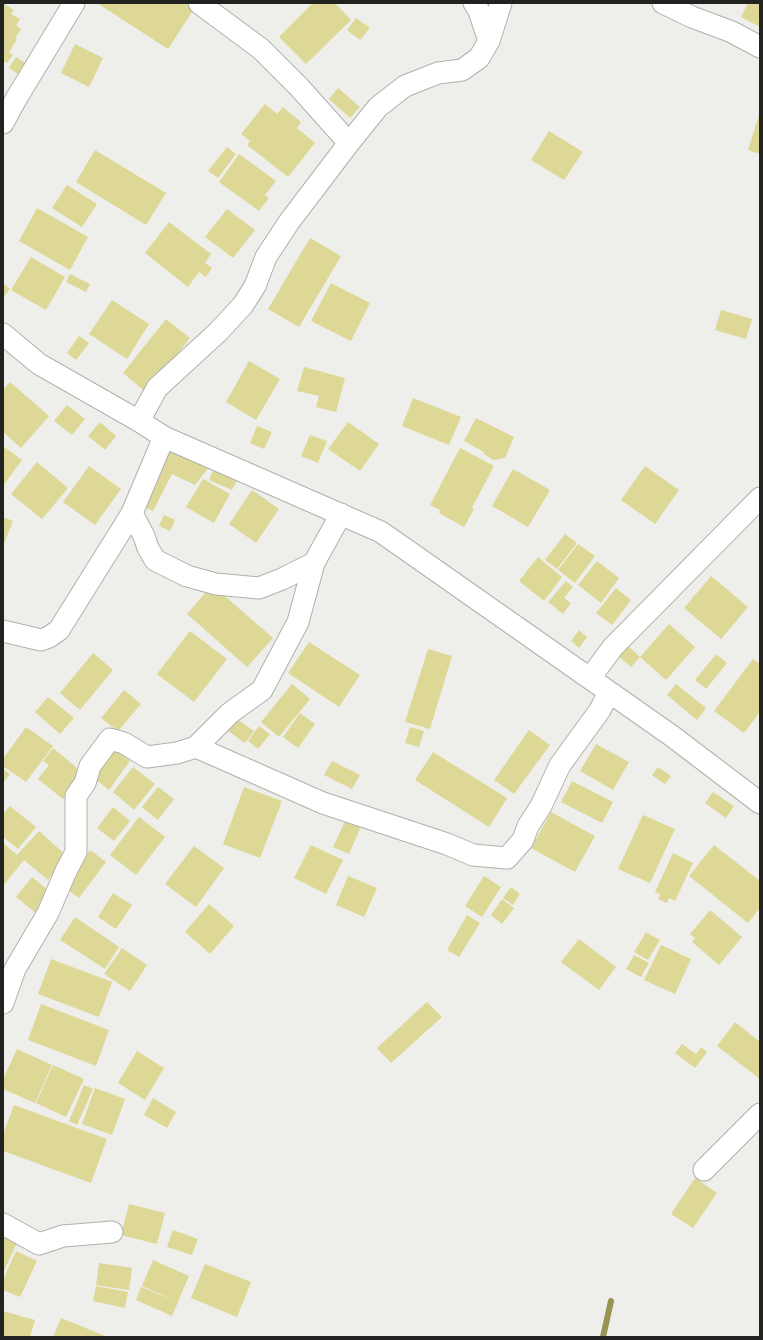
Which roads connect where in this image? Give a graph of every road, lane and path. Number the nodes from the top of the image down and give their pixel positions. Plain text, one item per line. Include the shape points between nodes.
1 (74, 3) edge
2 (199, 3) edge
3 (474, 3) edge
4 (501, 3) edge
5 (663, 3) edge
6 (489, 41) junction
7 (760, 48) edge
8 (3, 123) edge
9 (349, 143) junction
10 (3, 334) edge
11 (139, 421) junction
12 (164, 437) junction
13 (760, 498) edge
14 (132, 513) junction
15 (341, 514) junction
16 (314, 563) junction
17 (3, 631) edge
18 (590, 678) junction
19 (609, 692) junction
20 (196, 747) junction
21 (760, 803) edge
22 (3, 1003) edge
23 (760, 1114) edge
24 (704, 1170) dead end
25 (3, 1224) edge
26 (112, 1232) dead end

1 - 8 street
2 - 9 street via 261,48
3 - 6 street
4 - 6 street
5 - 7 street via 732,32
6 - 9 street via 479,58 462,70 438,73 405,86 378,107
9 - 11 street via 289,222 266,258 255,286 243,305 218,332 157,388
10 - 11 street via 39,364
11 - 12 street
12 - 14 street
12 - 15 street
13 - 18 street via 613,646
14 - 16 street via 155,560 186,576 216,584 259,588
14 - 17 street via 59,630 41,640
15 - 16 street
15 - 18 street via 381,532
16 - 20 street via 298,622 262,690 230,713
18 - 19 street
19 - 20 street via 600,710 560,765 523,840 507,858 473,855 323,803
19 - 21 street
20 - 22 street via 177,753 147,757 124,743 110,739 90,766 85,783 76,796 76,852 48,914 15,969
23 - 24 street
25 - 26 street via 39,1244 64,1236

